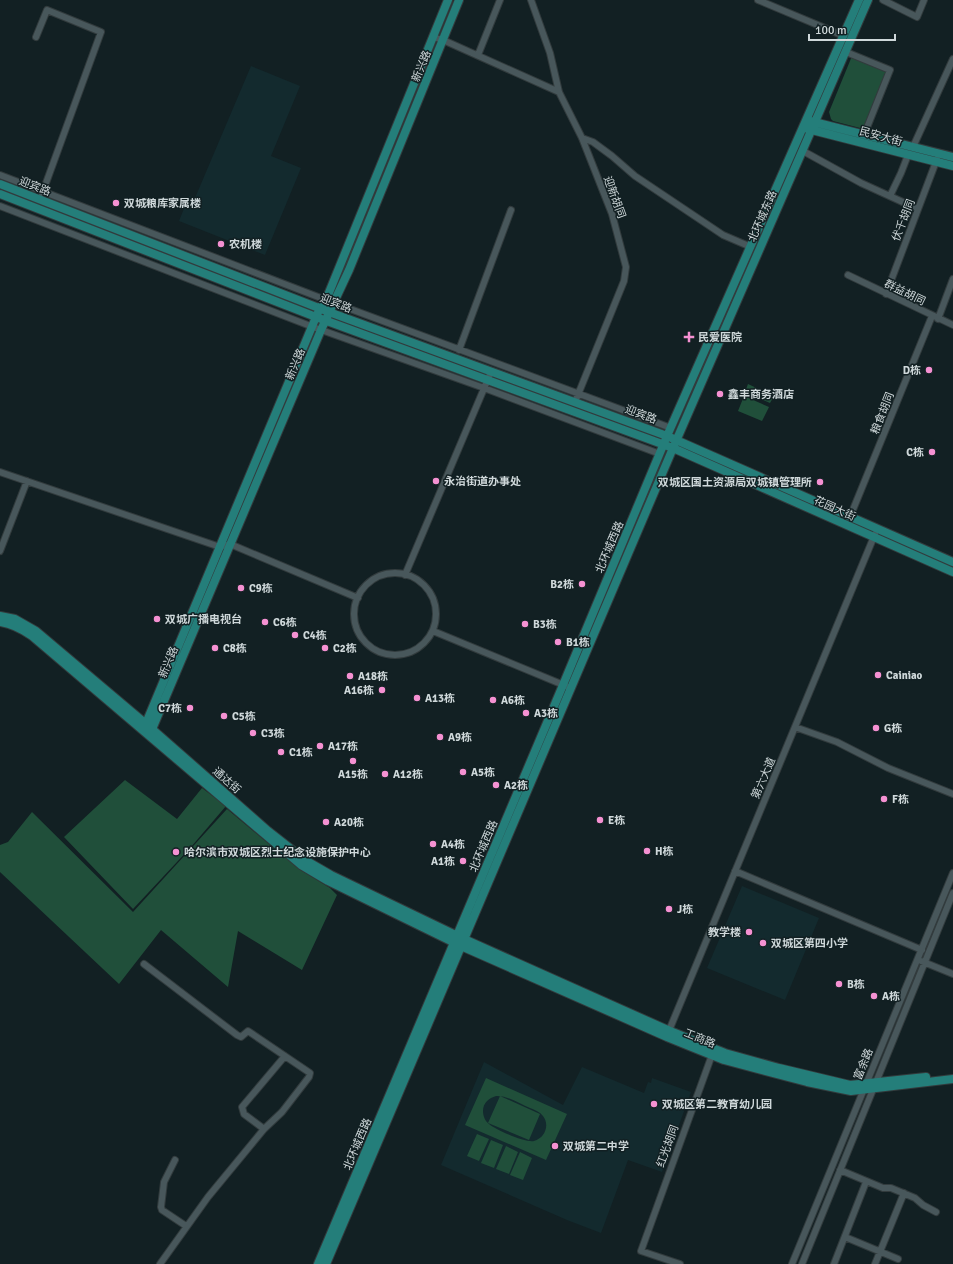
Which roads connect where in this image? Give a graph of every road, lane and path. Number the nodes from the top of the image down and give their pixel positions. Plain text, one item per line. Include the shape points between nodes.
1 (448, 0) edge
2 (460, 0) edge
3 (500, 0) edge
4 (531, 0) edge
5 (758, 0) edge
6 (859, 0) edge
7 (868, 0) edge
8 (883, 0) edge
9 (924, 0) edge
10 (844, 36) junction
11 (36, 37) dead end
12 (433, 37) junction
13 (443, 40) junction
14 (846, 52) junction
15 (478, 55) junction
16 (953, 59) edge
17 (559, 92) junction
18 (809, 125) junction
19 (864, 135) junction
20 (582, 138) junction
21 (913, 147) junction
22 (803, 151) junction
23 (908, 155) junction
24 (953, 157) edge
25 (937, 158) junction
26 (953, 166) edge
27 (0, 175) edge
28 (0, 184) edge
29 (43, 191) junction
30 (0, 194) edge
31 (890, 196) junction
32 (40, 200) junction
33 (0, 206) edge
34 (918, 209) junction
35 (511, 210) dead end
36 (751, 247) junction
37 (848, 275) dead end
38 (953, 279) edge
39 (886, 294) junction
40 (326, 300) junction
41 (335, 304) junction
42 (320, 308) junction
43 (329, 312) junction
44 (316, 317) junction
45 (935, 317) junction
46 (326, 320) junction
47 (953, 325) edge
48 (313, 327) junction
49 (321, 330) junction
50 (462, 350) junction
51 (460, 360) junction
52 (487, 380) junction
53 (578, 393) junction
54 (574, 402) junction
55 (671, 428) junction
56 (668, 436) junction
57 (664, 444) junction
58 (675, 444) junction
59 (660, 454) junction
60 (0, 472) edge
61 (27, 481) junction
62 (850, 517) junction
63 (878, 528) junction
64 (874, 537) junction
65 (224, 545) junction
66 (0, 551) edge
67 (953, 562) edge
68 (953, 572) edge
69 (405, 575) junction
70 (358, 598) junction
71 (0, 616) edge
72 (0, 622) edge
73 (433, 631) junction
74 (567, 687) junction
75 (795, 727) junction
76 (147, 730) junction
77 (953, 794) edge
78 (735, 871) junction
79 (953, 873) edge
80 (953, 893) edge
81 (459, 941) junction
82 (922, 950) junction
83 (917, 960) junction
84 (925, 963) junction
85 (144, 964) dead end
86 (953, 974) edge
87 (668, 1034) junction
88 (713, 1052) junction
89 (284, 1056) junction
90 (953, 1074) edge
91 (953, 1079) edge
92 (870, 1085) junction
93 (264, 1129) junction
94 (175, 1160) dead end
95 (840, 1170) junction
96 (866, 1182) junction
97 (904, 1193) junction
98 (936, 1212) dead end
99 (186, 1226) junction
100 (845, 1237) junction
101 (880, 1252) junction
102 (898, 1259) dead end
103 (160, 1264) edge
104 (318, 1264) edge
105 (326, 1264) edge
106 (680, 1264) edge
107 (792, 1264) edge
108 (802, 1264) edge
109 (834, 1264) edge
110 (875, 1264) edge

1 - 12 main road, 新兴路
2 - 13 main road, 新兴路
3 - 15 street
4 - 17 street, 迎新胡同 via 550,53
5 - 10 street
6 - 10 main road, 北环城东路
7 - 14 main road, 北环城东路
8 - 9 street via 917,17
10 - 18 main road, 北环城东路
11 - 29 street via 47,10 101,32
12 - 13 street
12 - 40 main road, 新兴路
13 - 15 street
13 - 41 main road, 新兴路
14 - 18 main road, 北环城东路
14 - 19 street via 890,70
15 - 17 street
16 - 21 street
17 - 20 street, 迎新胡同
18 - 19 main road, 民安大街
18 - 22 main road, 北环城东路
18 - 23 main road, 民安大街
18 - 36 main road, 北环城东路
19 - 21 main road, 民安大街
20 - 36 street via 593,142 635,176 723,236
20 - 53 street, 迎新胡同 via 612,214 626,267 624,281
21 - 25 main road, 民安大街
22 - 31 street
22 - 58 main road, 北环城东路
23 - 25 main road, 民安大街
23 - 31 street
24 - 25 main road, 民安大街
25 - 26 main road, 民安大街
25 - 34 street, 伏千胡同
27 - 29 street
28 - 32 main road, 迎宾路
29 - 32 street
29 - 40 street
30 - 44 main road, 迎宾路
31 - 34 street
32 - 42 main road, 迎宾路
33 - 48 street
34 - 39 street, 伏千胡同
35 - 50 street
36 - 55 main road, 北环城东路
37 - 39 street, 群益胡同
38 - 45 street, 粮食胡同
39 - 45 street, 群益胡同
40 - 41 street
40 - 42 main road, 新兴路
41 - 43 main road, 新兴路
41 - 50 street
42 - 43 main road, 迎宾路
42 - 44 main road, 新兴路
43 - 46 main road, 新兴路
43 - 51 main road, 迎宾路
44 - 46 main road, 迎宾路
44 - 48 main road, 新兴路
45 - 47 street, 群益胡同
45 - 62 street, 粮食胡同
46 - 49 main road, 新兴路
46 - 52 main road, 迎宾路
48 - 49 street
48 - 65 main road, 新兴路
49 - 52 street
49 - 65 main road, 新兴路
50 - 51 street
50 - 53 street
51 - 52 main road, 迎宾路
52 - 54 main road, 迎宾路
52 - 57 main road, 迎宾路
52 - 59 street
52 - 69 street
53 - 54 street, 迎新胡同
53 - 55 street
54 - 56 main road, 迎宾路
55 - 56 main road, 北环城东路
56 - 57 main road, 北环城西路
56 - 58 main road, 花园大街
57 - 58 main road, 花园大街
57 - 59 main road, 北环城西路
58 - 62 main road, 花园大街
58 - 64 main road, 花园大街
58 - 74 main road, 北环城西路
59 - 74 main road, 北环城西路
60 - 61 street
61 - 65 street
61 - 66 street
62 - 63 main road, 花园大街
63 - 64 street, 第六大道
63 - 67 main road, 花园大街
64 - 68 main road, 花园大街
64 - 75 street, 第六大道
65 - 70 street
65 - 76 main road, 新兴路
69 - 70 street via 387,574 374,579 364,587
69 - 73 street via 412,576 423,584 431,594 436,606
70 - 73 street via 354,612 356,626 362,638 372,648 385,654 400,655 413,651 425,643
71 - 76 main road, 通达街 via 15,619 36,631
72 - 76 main road, 通达街 via 21,628 32,636
73 - 74 street
74 - 81 main road, 北环城西路
75 - 77 street via 837,742 888,768
75 - 78 street, 第六大道
76 - 81 main road, 通达街 via 301,865 328,881
78 - 82 street
78 - 87 street, 第六大道
79 - 82 street, 富余路
80 - 84 street, 富余路
81 - 87 main road, 工商路
81 - 104 main road, 北环城西路
81 - 105 main road, 北环城西路
82 - 83 street, 富余路
83 - 84 street
83 - 92 street, 富余路
84 - 86 street
84 - 92 street, 富余路
85 - 89 street via 238,1035 242,1037 248,1031
87 - 88 main road, 工商路
88 - 92 main road, 工商路 via 740,1064 831,1088 851,1091
88 - 106 street, 红光胡同 via 641,1251
89 - 93 street via 242,1107 244,1114
89 - 93 street via 308,1071 309,1077 282,1112
90 - 92 main road, 工商路
91 - 92 main road, 工商路
92 - 95 street, 富余路
92 - 107 street, 富余路
93 - 99 street
94 - 99 street via 164,1182 161,1207
95 - 96 street
95 - 108 street, 富余路
96 - 97 street
96 - 100 street
97 - 98 street
97 - 101 street
99 - 103 street
100 - 101 street
100 - 109 street
101 - 102 street
101 - 110 street

